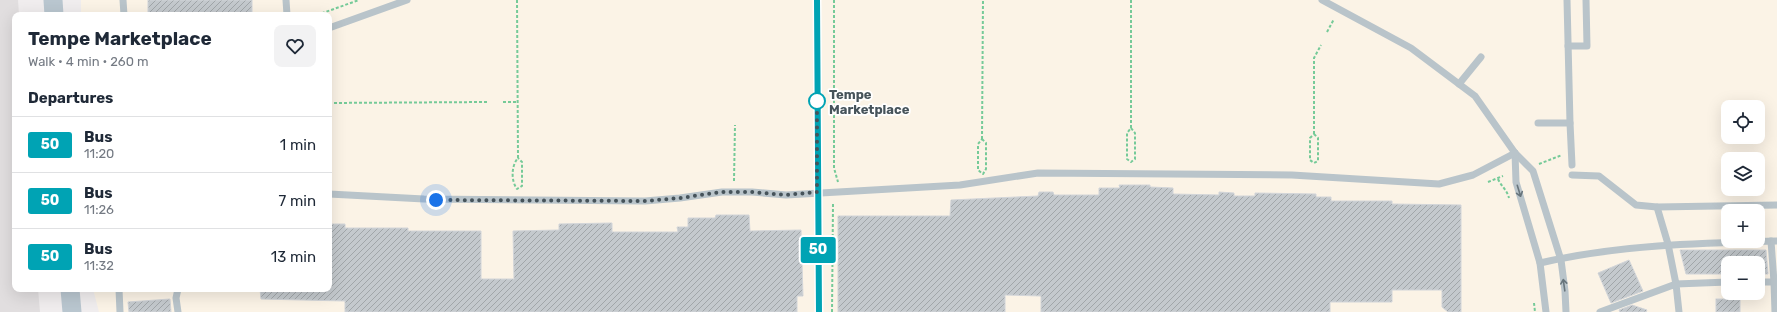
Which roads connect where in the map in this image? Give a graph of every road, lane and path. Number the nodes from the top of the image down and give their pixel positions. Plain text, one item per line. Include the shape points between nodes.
1 (54, 0) edge
2 (123, 0) edge
3 (286, 0) edge
4 (359, 0) edge
5 (407, 0) edge
6 (517, 0) edge
7 (817, 0) edge
8 (834, 0) edge
9 (983, 0) edge
10 (1131, 0) edge
11 (1322, 0) edge
12 (1567, 0) edge
13 (1586, 0) edge
14 (54, 12) edge
15 (124, 12) edge
16 (287, 12) edge
17 (325, 12) edge
18 (1334, 19) dead end
19 (332, 27) edge
20 (1327, 32) dead end
21 (1321, 45) dead end
22 (1568, 46) junction
23 (1481, 57) dead end
24 (1459, 84) junction
25 (488, 102) dead end
26 (503, 102) dead end
27 (518, 102) junction
28 (332, 103) edge
29 (1538, 123) dead end
30 (1570, 123) junction
31 (735, 125) dead end
32 (1131, 128) junction
33 (1314, 134) junction
34 (982, 139) junction
35 (1515, 153) junction
36 (1572, 155) junction
37 (518, 158) junction
38 (1539, 164) dead end
39 (1572, 165) dead end
40 (1503, 176) dead end
41 (1572, 176) dead end
42 (1498, 179) junction
43 (734, 181) dead end
44 (1488, 182) dead end
45 (838, 183) dead end
46 (817, 192) junction
47 (332, 194) edge
48 (1510, 199) dead end
49 (833, 203) dead end
50 (1777, 205) edge
51 (1657, 207) junction
52 (1774, 241) edge
53 (1668, 244) junction
54 (1560, 259) junction
55 (1540, 263) junction
56 (1721, 282) edge
57 (1765, 282) edge
58 (1774, 282) junction
59 (1676, 284) junction
60 (70, 292) edge
61 (118, 292) edge
62 (177, 292) edge
63 (1534, 298) dead end
64 (72, 312) edge
65 (120, 312) edge
66 (178, 312) edge
67 (819, 312) edge
68 (832, 312) edge
69 (1535, 312) edge
70 (1546, 312) edge
71 (1566, 312) edge
72 (1600, 312) edge
73 (1679, 312) edge
74 (1775, 312) edge

1 - 14 main road
2 - 15 lane
3 - 16 lane
4 - 17 path
5 - 19 lane
6 - 27 path
7 - 46 lane
8 - 45 path via 834,168
9 - 34 path
10 - 32 path
11 - 24 lane via 1410,48
12 - 22 lane
13 - 22 lane via 1586,46
18 - 20 path
21 - 33 path via 1314,58
22 - 30 lane
23 - 24 lane
24 - 35 lane via 1475,96
25 - 28 path
26 - 27 path
27 - 37 path
29 - 30 lane
30 - 36 lane
31 - 43 path
32 - 32 path via 1135,133 1135,159 1131,162 1126,159 1127,133
33 - 33 path via 1318,138 1318,161 1314,163 1310,160 1310,138
34 - 34 path via 986,143 986,169 982,174 978,170 978,144
35 - 46 lane via 1473,175 1439,184 1292,175 1038,173 960,185
35 - 54 lane via 1533,171
35 -> 55 lane via 1516,182
36 - 38 path via 1559,155
36 - 39 lane
37 - 37 path via 513,163 513,184 517,189 522,186 522,162
40 - 42 path
41 - 51 lane via 1599,176 1636,206
42 - 44 path
42 - 48 path
46 - 47 lane via 786,195 722,192 645,201 424,199
46 - 67 lane
49 - 68 path
50 - 51 lane
51 - 53 lane
52 - 53 lane
52 - 58 lane
53 - 54 lane
53 - 59 lane
54 - 55 lane
71 -> 54 lane via 1566,292
55 - 70 lane
56 - 59 lane
57 - 58 lane
58 - 74 lane
59 - 72 lane
59 - 73 lane
60 - 64 main road
61 - 65 lane
62 - 66 lane
63 - 69 path

